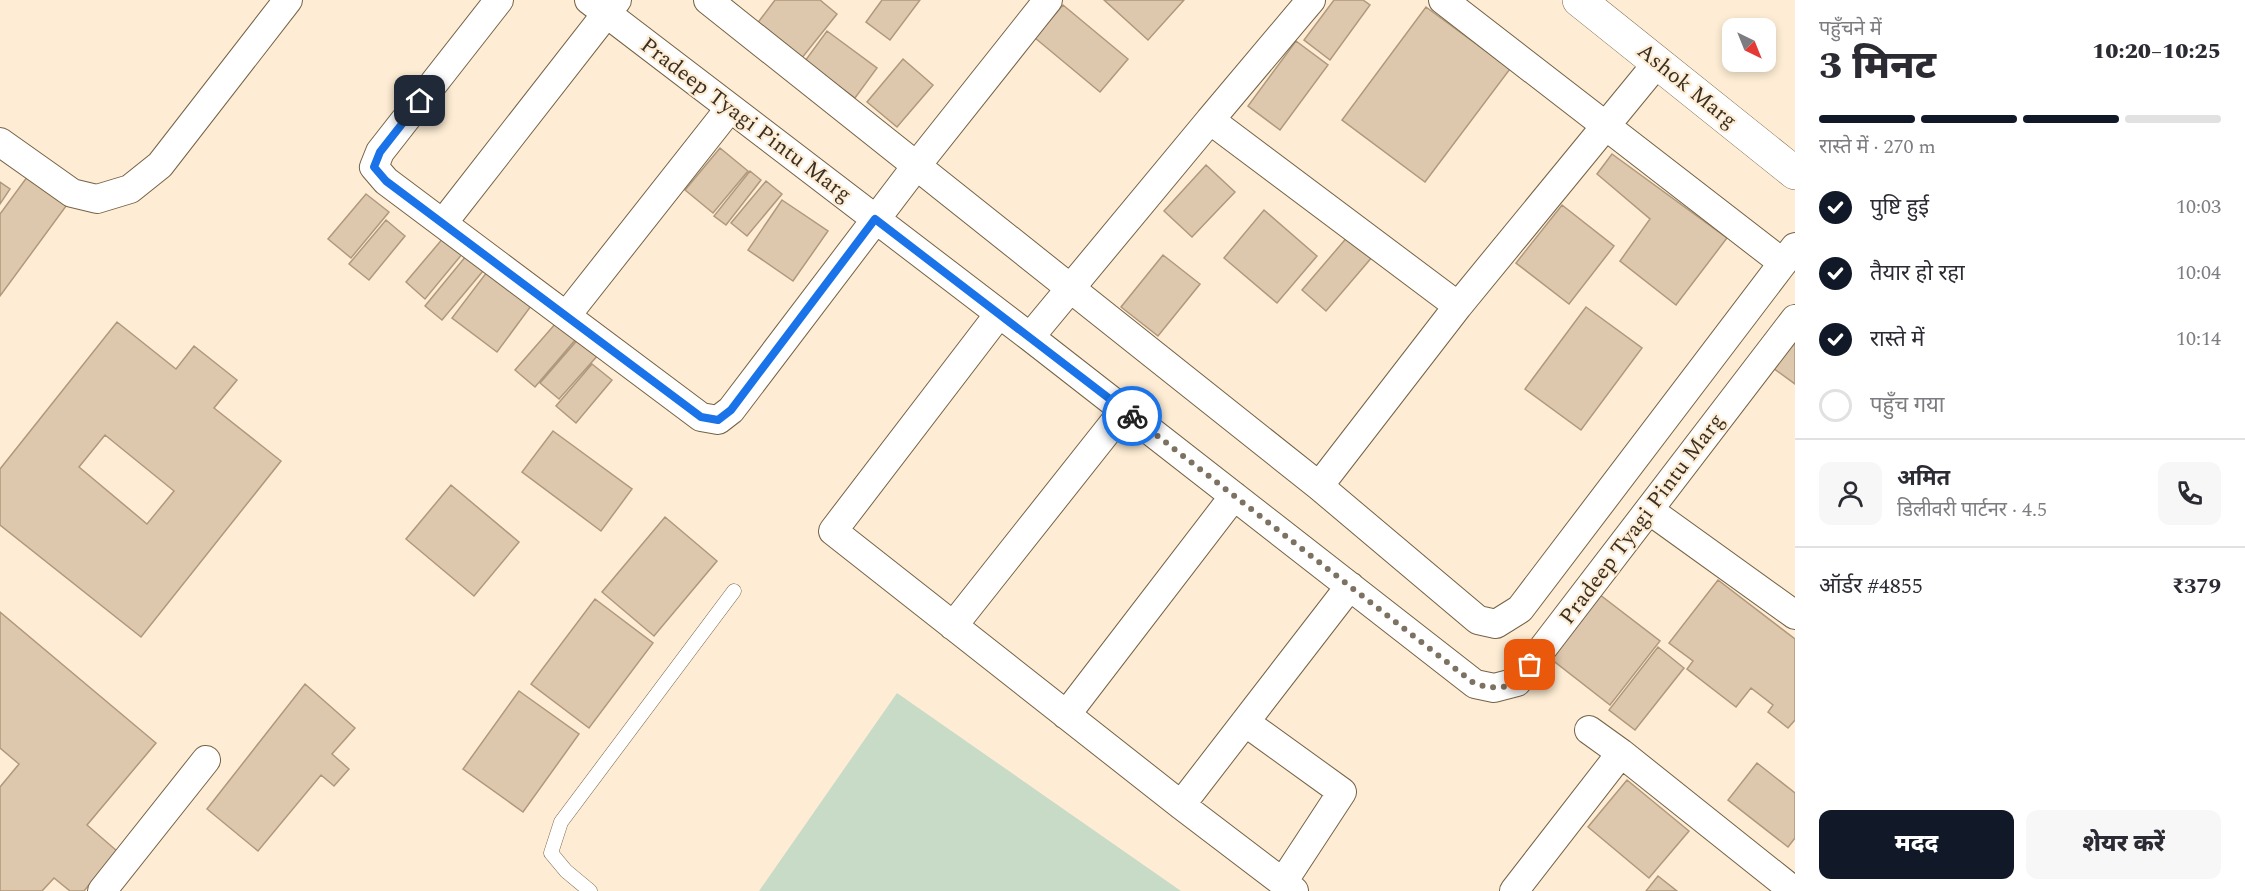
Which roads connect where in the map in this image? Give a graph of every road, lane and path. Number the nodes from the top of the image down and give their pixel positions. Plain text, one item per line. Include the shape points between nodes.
1 (288, 0) edge
2 (499, 0) edge
3 (708, 0) edge
4 (1311, 0) edge
5 (1443, 0) edge
6 (1579, 0) edge
7 (1040, 3) edge
8 (604, 4) edge
9 (1658, 62) junction
10 (730, 108) junction
11 (1210, 120) junction
12 (1606, 124) junction
13 (0, 142) edge
14 (917, 165) junction
15 (1795, 173) edge
16 (875, 219) junction
17 (444, 223) junction
18 (1789, 255) edge
19 (1072, 288) junction
20 (1458, 306) junction
21 (999, 314) junction
22 (566, 316) junction
23 (1795, 319) edge
24 (1030, 338) junction
25 (1124, 410) junction
26 (1319, 486) junction
27 (1234, 496) junction
28 (1649, 510) junction
29 (1350, 586) junction
30 (734, 591) dead end
31 (1795, 615) edge
32 (953, 626) junction
33 (1066, 714) junction
34 (1245, 722) junction
35 (1589, 730) dead end
36 (1621, 753) junction
37 (206, 759) dead end
38 (1181, 805) junction
39 (1289, 887) edge
40 (102, 891) edge
41 (590, 891) edge
42 (1514, 891) edge
43 (1794, 891) edge

1 - 13 street via 160,165 130,189 97,200 72,193
2 - 17 street via 380,152 374,167 386,181
3 - 14 street
4 - 11 street
5 - 12 street
6 - 9 street, Ashok Marg
7 - 14 street
8 - 10 street, Pradeep Tyagi Pintu Marg
8 - 17 street
9 - 12 street
9 - 15 street, Ashok Marg
10 - 16 street, Pradeep Tyagi Pintu Marg
10 - 22 street
11 - 19 street
11 - 20 street
12 - 18 street
12 - 20 street
14 - 16 street
14 - 19 street
16 - 21 street, Pradeep Tyagi Pintu Marg
16 - 22 street via 731,410 718,420 701,417
17 - 22 street
18 - 26 street via 1520,609 1496,624 1478,620
19 - 24 street
19 - 26 street
20 - 26 street
21 - 24 street, Pradeep Tyagi Pintu Marg
21 - 32 street via 833,531
23 - 28 street, Pradeep Tyagi Pintu Marg
24 - 25 street, Pradeep Tyagi Pintu Marg
25 - 27 street, Pradeep Tyagi Pintu Marg
25 - 32 street
27 - 29 street, Pradeep Tyagi Pintu Marg
27 - 33 street
28 - 29 street, Pradeep Tyagi Pintu Marg via 1517,682 1494,688 1475,684
28 - 31 street
29 - 34 street
30 - 41 lane via 561,822 551,853
32 - 33 street
33 - 38 street
34 - 38 street
34 - 39 street via 1342,792
35 - 36 street
36 - 42 street
36 - 43 street
37 - 40 street
38 - 39 street

